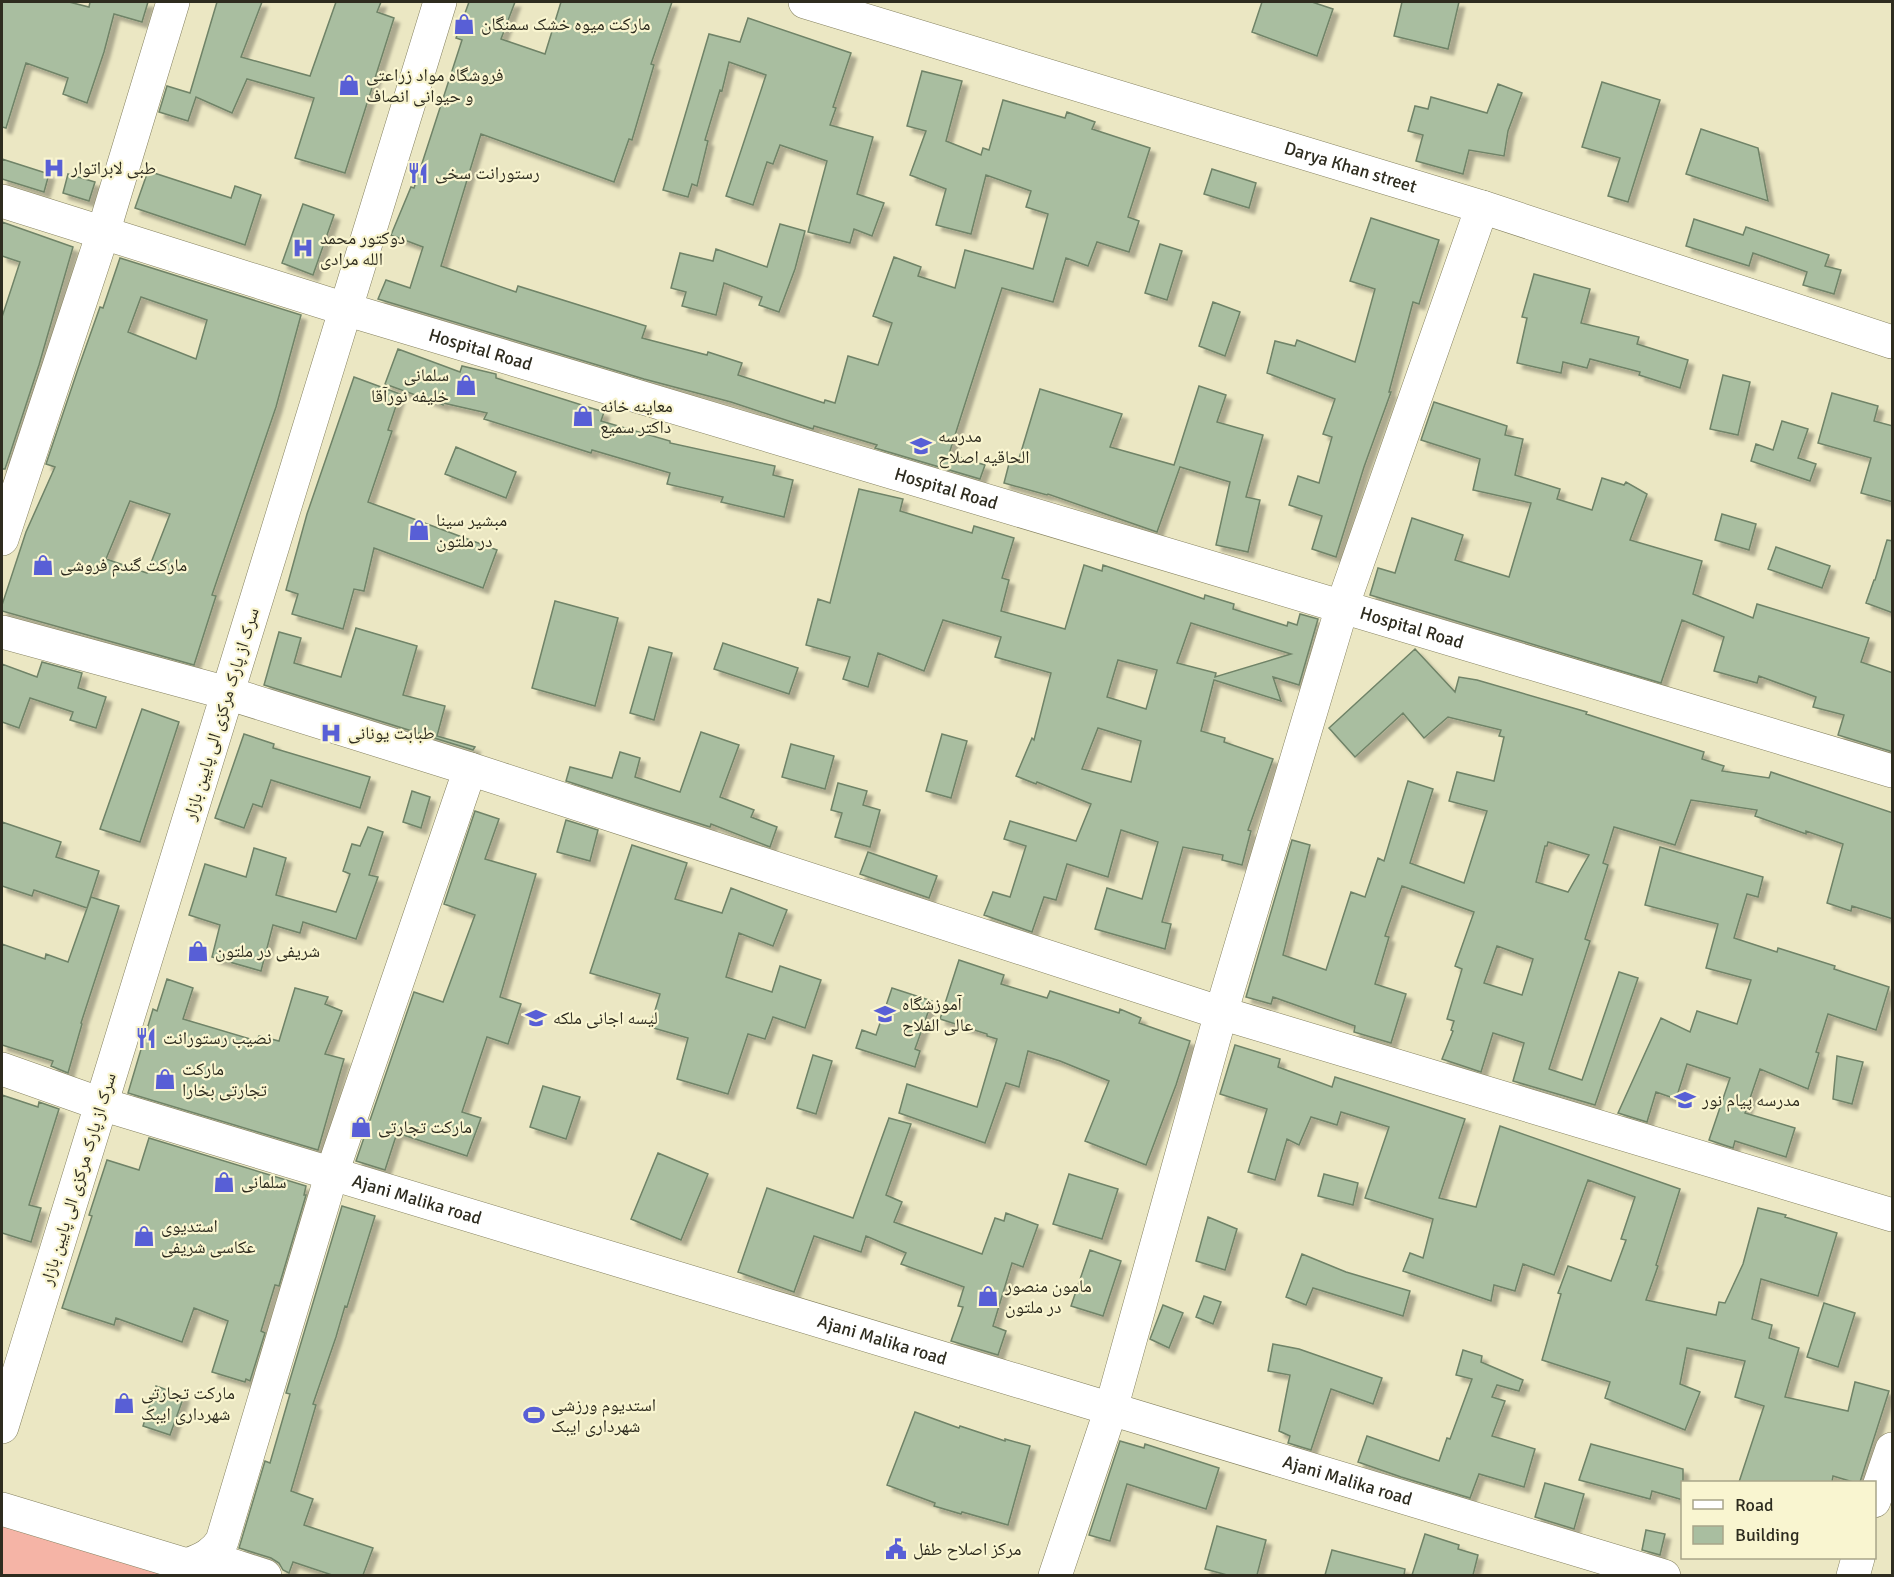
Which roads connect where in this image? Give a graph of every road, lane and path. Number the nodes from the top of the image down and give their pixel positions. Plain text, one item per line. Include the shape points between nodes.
1 (173, 2) edge
2 (440, 2) edge
3 (805, 2) edge
4 (2, 201) edge
5 (1482, 207) junction
6 (103, 233) junction
7 (345, 309) junction
8 (1893, 342) edge
9 (2, 539) edge
10 (1342, 607) junction
11 (2, 632) edge
12 (227, 693) junction
13 (470, 769) junction
14 (1893, 771) edge
15 (1221, 1012) junction
16 (2, 1069) edge
17 (101, 1104) junction
18 (332, 1173) junction
19 (1893, 1215) edge
20 (1111, 1409) junction
21 (2, 1427) edge
22 (1893, 1449) edge
23 (1876, 1498) edge
24 (2, 1509) edge
25 (1857, 1559) edge
26 (192, 1566) edge
27 (265, 1575) edge
28 (1055, 1575) edge
29 (1664, 1575) edge
30 (1853, 1575) edge

1 - 6 street
2 - 7 street, سرک از پارک مرکزی الی پایین بازار
3 - 5 street, Darya Khan street
4 - 6 street, Hospital Road
5 - 8 street, Darya Khan street
5 - 10 street
6 - 7 street, Hospital Road
6 - 9 street
7 - 10 street, Hospital Road
7 - 12 street, سرک از پارک مرکزی الی پایین بازار
10 - 14 street, Hospital Road
10 - 15 street
11 - 12 street
12 - 13 street
12 - 17 street, سرک از پارک مرکزی الی پایین بازار
13 - 15 street
13 - 18 street
15 - 19 street
15 - 20 street
16 - 17 street, Ajani Malika road
17 - 18 street, Ajani Malika road
17 - 21 street, سرک از پارک مرکزی الی پایین بازار
18 - 20 street, Ajani Malika road
18 - 26 street via 222,1541 216,1551
20 - 28 street
20 - 29 street, Ajani Malika road
22 - 23 street
24 - 26 street
25 - 30 street
26 - 27 street

